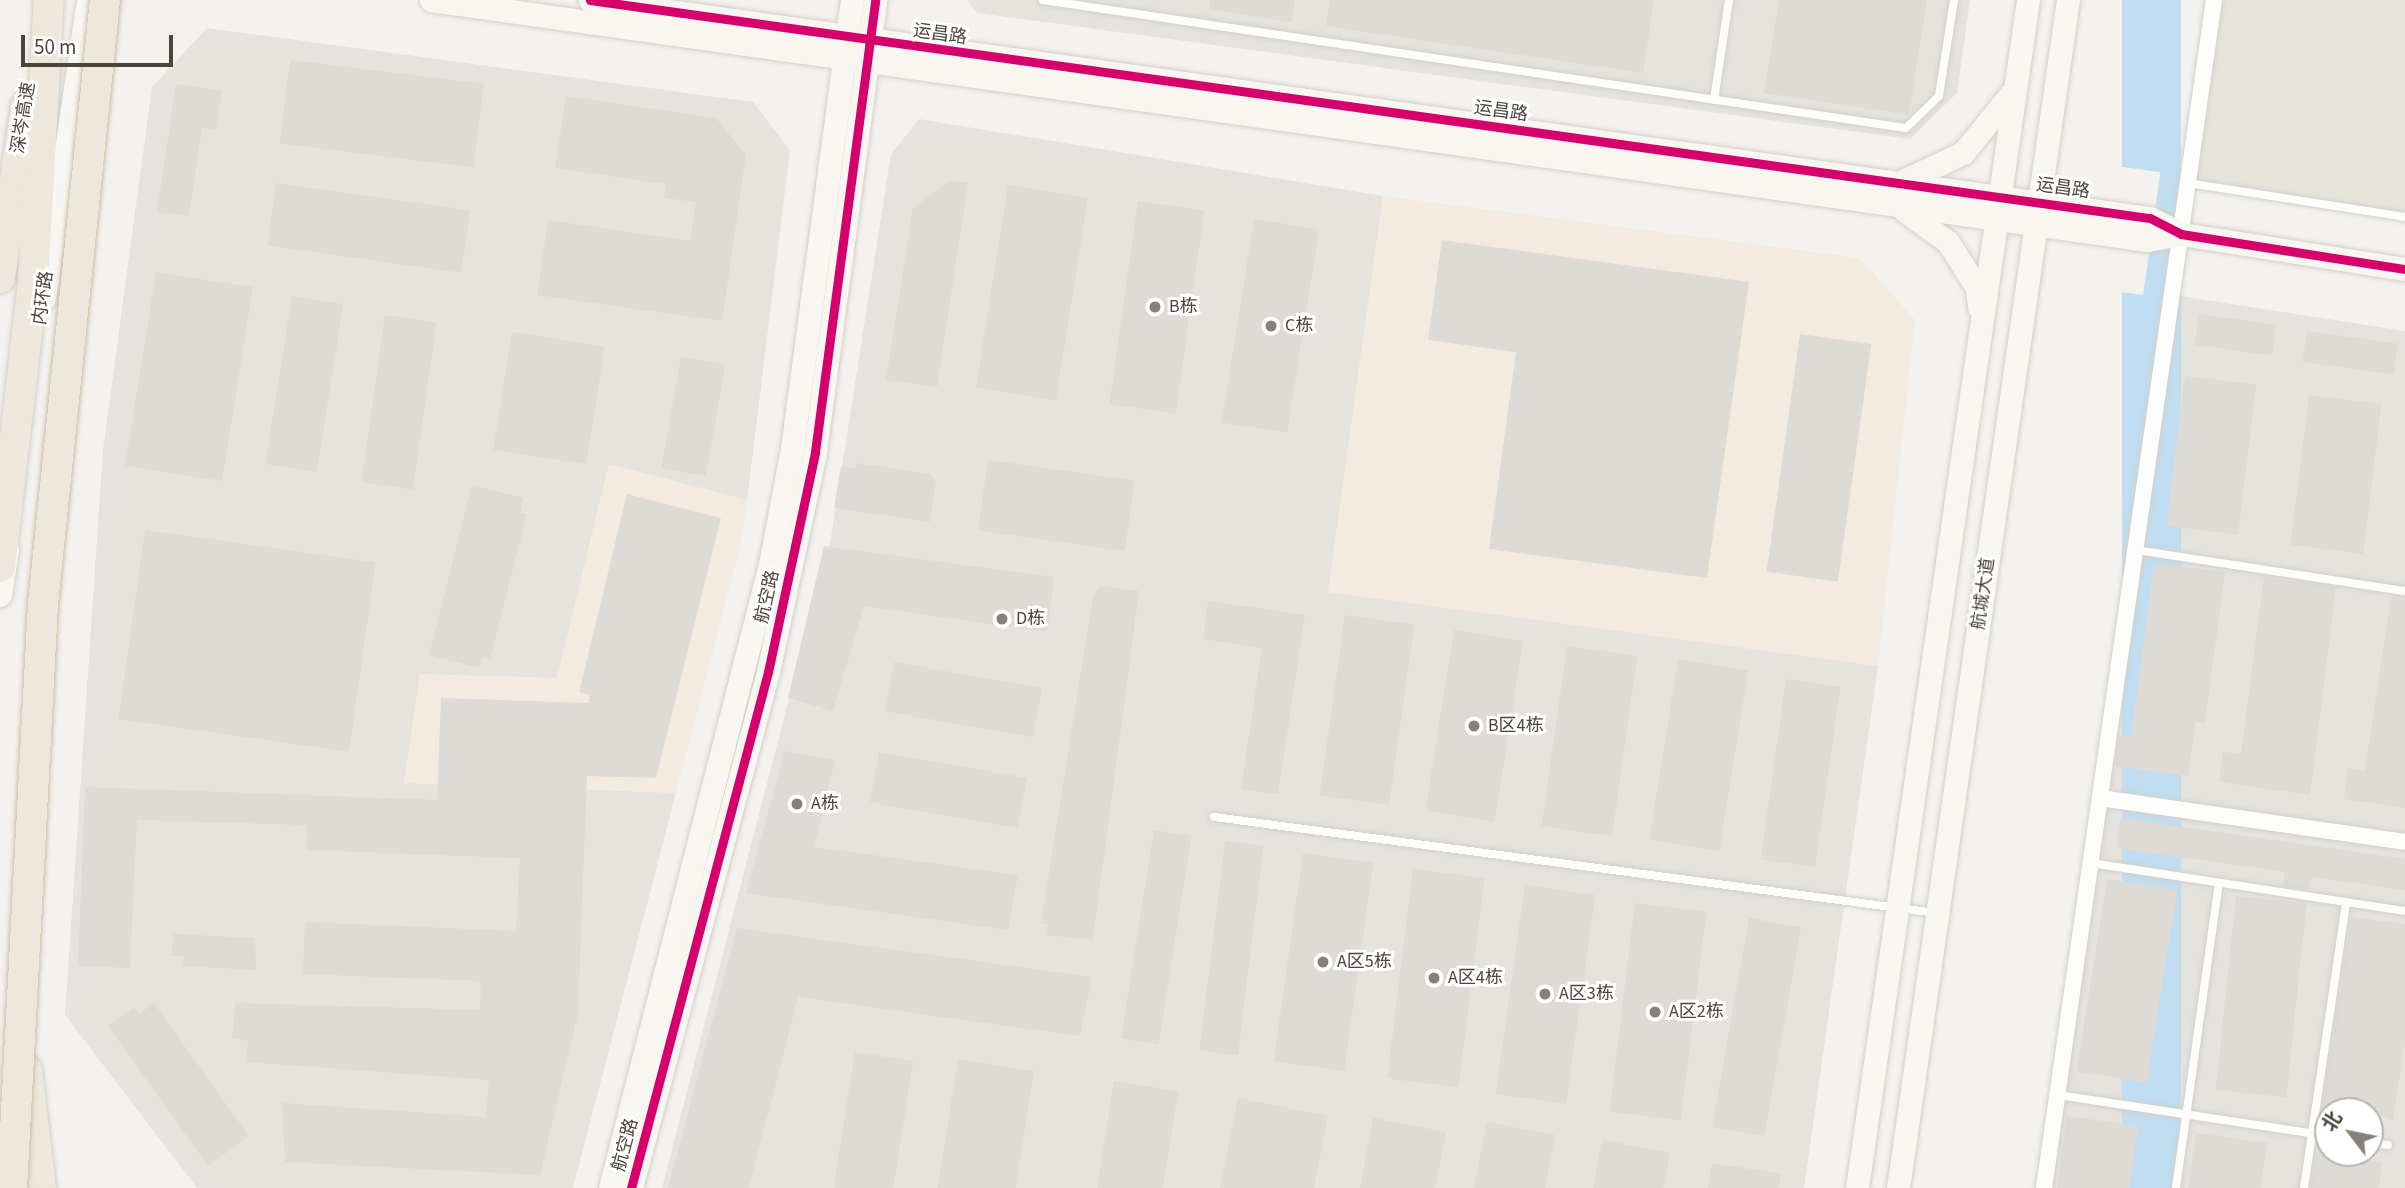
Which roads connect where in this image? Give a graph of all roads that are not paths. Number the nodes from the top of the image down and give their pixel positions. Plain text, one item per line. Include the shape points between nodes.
1 (42, 0) edge
2 (49, 0) edge
3 (88, 0) edge
4 (107, 0) edge
5 (437, 0) edge
6 (590, 0) edge
7 (852, 0) edge
8 (875, 0) edge
9 (1043, 0) edge
10 (1729, 0) edge
11 (1954, 0) edge
12 (2028, 0) edge
13 (2068, 0) edge
14 (2214, 0) edge
15 (508, 5) edge
16 (82, 40) junction
17 (856, 51) junction
18 (2016, 82) junction
19 (1714, 100) junction
20 (1896, 182) junction
21 (2188, 183) junction
22 (1886, 204) junction
23 (1998, 208) junction
24 (2038, 213) junction
25 (2405, 217) edge
26 (2181, 234) junction
27 (2405, 269) edge
28 (0, 278) edge
29 (1981, 321) junction
30 (2136, 550) junction
31 (0, 568) edge
32 (2405, 591) edge
33 (0, 595) edge
34 (2100, 798) junction
35 (1214, 817) dead end
36 (2405, 842) edge
37 (2091, 863) junction
38 (2219, 883) junction
39 (2346, 902) junction
40 (1898, 908) junction
41 (2405, 911) edge
42 (1938, 913) junction
43 (18, 991) junction
44 (2057, 1095) junction
45 (2186, 1115) junction
46 (2312, 1134) junction
47 (2384, 1145) edge
48 (2388, 1145) dead end
49 (12, 1188) edge
50 (41, 1188) edge
51 (610, 1188) edge
52 (631, 1188) edge
53 (1857, 1188) edge
54 (1898, 1188) edge
55 (2044, 1188) edge
56 (2176, 1188) edge
57 (2304, 1188) edge

1 - 28 highway, 深岑高速
2 - 31 highway via 33,282
3 - 16 street, 内环路
4 - 16 street
4 - 43 highway, bridge via 43,604
5 - 15 street, 运昌路
6 - 17 street, 运昌路
7 - 17 street, 航空路
8 - 17 street, 航空路
9 - 19 lane
10 - 19 lane
11 - 19 lane via 1938,96 1906,128
12 - 18 street
13 - 24 street, 航城大道
14 - 21 street
15 - 17 street, 运昌路
16 - 33 street, 内环路
17 - 20 street, 运昌路
17 - 22 street, 运昌路
17 - 51 street, 航空路 via 770,564
17 - 52 street, 航空路 via 810,479 768,672
18 - 20 street via 1964,153 1920,178
18 - 23 street
20 - 23 street, 运昌路
21 - 25 lane
21 - 26 street
22 - 23 street, 运昌路
22 - 29 street via 1948,242 1977,289
23 - 24 street, 运昌路
23 - 29 street
24 - 26 street, 运昌路
24 - 42 street, 航城大道
26 - 27 street, 运昌路
26 - 30 street
29 - 40 street
30 - 32 lane
30 - 34 street
34 - 36 street
34 - 37 street
35 - 40 lane
37 - 38 lane
37 - 44 street
38 - 39 lane
38 - 45 lane
39 - 41 lane
39 - 46 lane
40 - 42 lane
40 - 53 street
42 - 54 street, 航城大道
43 - 49 highway, bridge
43 - 50 highway, bridge
44 - 45 lane
44 - 55 street
45 - 46 lane
45 - 56 lane
46 - 57 lane
47 - 48 lane

